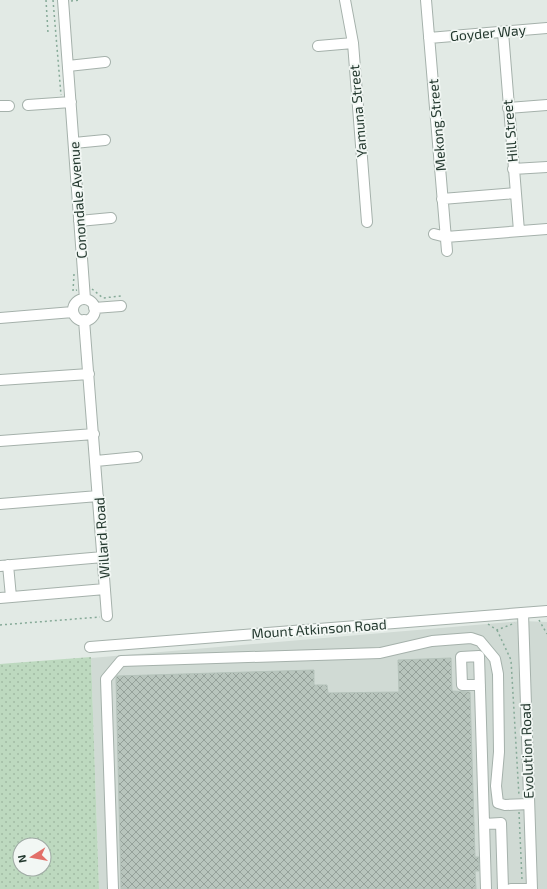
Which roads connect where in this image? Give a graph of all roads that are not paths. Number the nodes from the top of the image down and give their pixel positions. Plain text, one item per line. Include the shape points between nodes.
1 (67, 0) edge
2 (345, 0) edge
3 (426, 0) edge
4 (547, 28) edge
5 (502, 32) junction
6 (430, 38) junction
7 (353, 43) junction
8 (318, 46) dead end
9 (105, 62) dead end
10 (68, 66) junction
11 (71, 102) junction
12 (28, 105) dead end
13 (547, 105) edge
14 (508, 108) junction
15 (105, 140) dead end
16 (74, 143) junction
17 (547, 167) edge
18 (513, 169) junction
19 (515, 193) junction
20 (442, 199) junction
21 (111, 218) dead end
22 (79, 221) junction
23 (367, 222) dead end
24 (547, 228) edge
25 (519, 231) junction
26 (434, 234) dead end
27 (446, 236) junction
28 (447, 251) dead end
29 (85, 299) junction
30 (121, 301) road end
31 (94, 308) junction
32 (73, 312) junction
33 (0, 318) edge
34 (84, 320) junction
35 (88, 374) junction
36 (0, 380) edge
37 (94, 434) junction
38 (0, 441) edge
39 (137, 457) dead end
40 (96, 461) junction
41 (98, 496) junction
42 (0, 504) edge
43 (103, 557) junction
44 (4, 565) edge
45 (105, 589) junction
46 (11, 597) junction
47 (0, 598) edge
48 (547, 611) edge
49 (523, 613) junction
50 (108, 616) road end
51 (90, 647) dead end
52 (480, 685) dead end
53 (524, 804) junction
54 (484, 824) junction
55 (113, 889) edge
56 (486, 889) edge
57 (503, 889) edge
58 (511, 889) edge
59 (522, 889) edge
60 (532, 889) edge

1 - 10 street, Conondale Avenue
2 - 7 street, Yamuna Street
3 - 6 street, Mekong Street
4 - 5 street, Goyder Way
5 - 6 street, Goyder Way
5 - 14 street, Hill Street
6 - 20 street, Mekong Street
7 - 8 street
7 - 23 street, Yamuna Street
9 - 10 street
10 - 11 street, Conondale Avenue
11 - 12 street
11 - 16 street, Conondale Avenue
13 - 14 street
14 - 18 street, Hill Street
15 - 16 street
16 - 22 street, Conondale Avenue
17 - 18 street
18 - 19 street, Hill Street
19 - 20 street
19 - 25 street, Hill Street
20 - 27 street, Mekong Street
21 - 22 street
22 - 29 street, Conondale Avenue
24 - 25 street
25 - 27 street
26 - 27 street
27 - 28 street, Mekong Street
29 - 31 street via 91,302
29 - 32 street via 76,302
30 - 31 street
31 - 34 street via 91,318
32 - 33 street
32 - 34 street via 77,318
34 - 35 street, Willard Road
35 - 36 street
35 - 37 street, Willard Road
37 - 38 street
37 - 40 street, Willard Road
39 - 40 street
40 - 41 street, Willard Road
41 - 42 street
41 - 43 street, Willard Road
43 - 44 street
43 - 45 street, Willard Road
44 - 46 street
45 - 46 street
45 - 50 street, Willard Road
46 - 47 street
48 - 49 street, Mount Atkinson Road
49 - 51 street, Mount Atkinson Road
49 - 53 street, Evolution Road
52 - 54 street
53 - 55 street via 498,803 498,674 495,659 480,641 471,638 432,641 380,653 121,661 106,679
53 - 60 street, Evolution Road
54 - 56 street
54 - 57 street via 501,823
58 - 59 street
59 - 60 street

